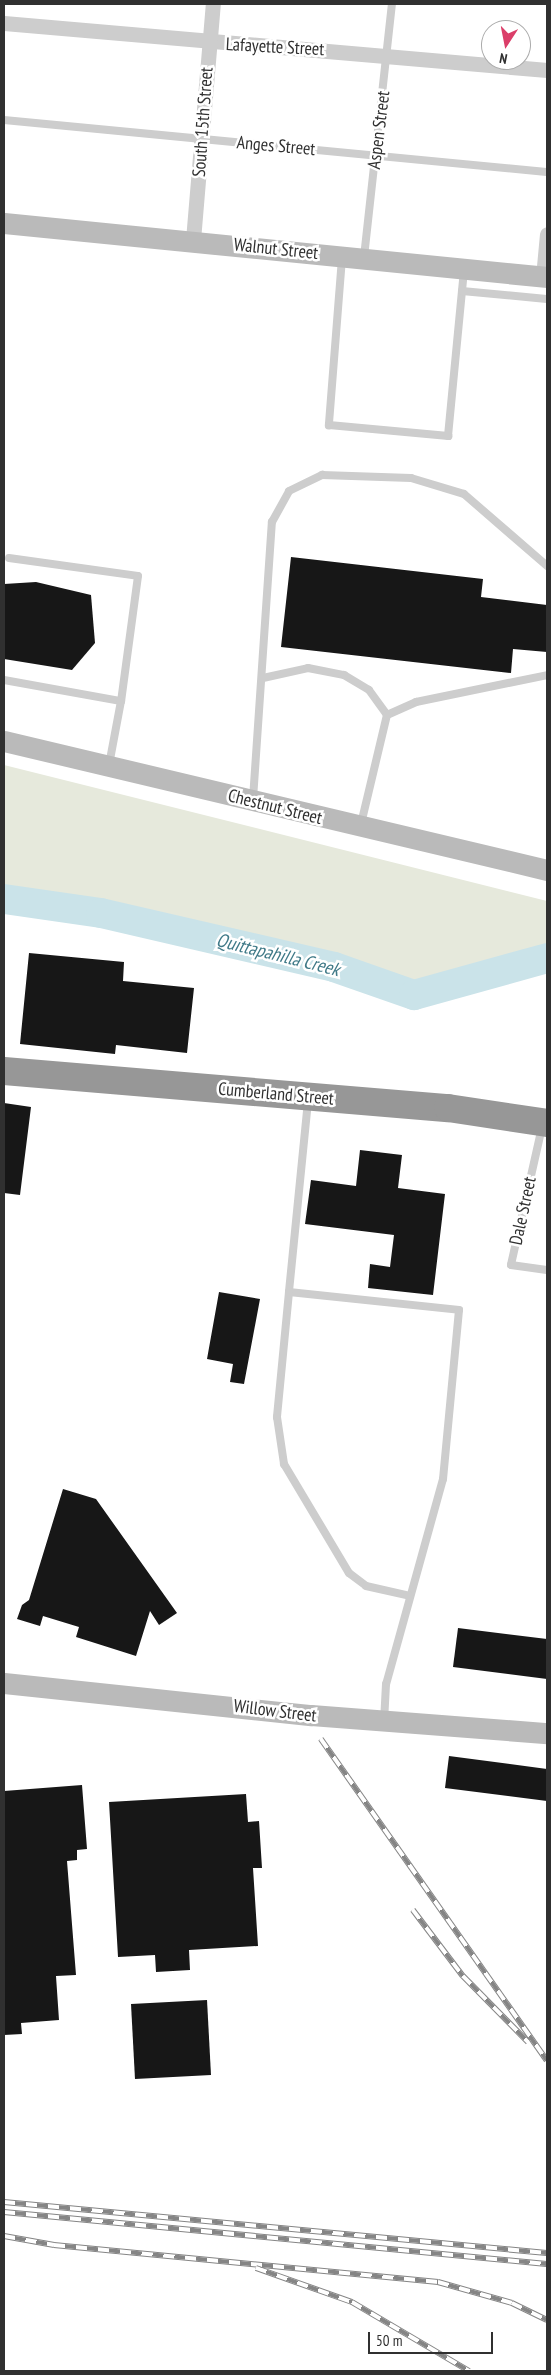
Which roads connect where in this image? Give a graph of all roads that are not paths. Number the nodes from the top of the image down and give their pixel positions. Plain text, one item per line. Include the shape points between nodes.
1 (212, 4) edge
2 (392, 4) edge
3 (4, 23) edge
4 (209, 43) junction
5 (388, 54) junction
6 (547, 70) edge
7 (4, 120) edge
8 (203, 140) junction
9 (376, 154) junction
10 (547, 172) edge
11 (4, 223) edge
12 (547, 234) edge
13 (193, 240) junction
14 (343, 255) junction
15 (364, 257) junction
16 (464, 268) junction
17 (545, 277) edge
18 (462, 290) junction
19 (547, 299) edge
20 (9, 558) dead end
21 (547, 566) edge
22 (547, 675) edge
23 (263, 678) junction
24 (4, 680) edge
25 (121, 701) junction
26 (387, 715) junction
27 (4, 742) edge
28 (109, 767) junction
29 (253, 801) junction
30 (361, 827) junction
31 (547, 870) edge
32 (4, 1071) edge
33 (308, 1096) junction
34 (545, 1122) edge
35 (547, 1270) edge
36 (289, 1292) junction
37 (410, 1596) junction
38 (4, 1683) edge
39 (384, 1721) junction
40 (547, 1733) edge

1 - 4 street, South 15th Street
2 - 5 lane, Aspen Street
3 - 4 street, Lafayette Street
4 - 5 street, Lafayette Street
4 - 8 street, South 15th Street
5 - 6 street, Lafayette Street
5 - 9 lane, Aspen Street
7 - 8 lane, Anges Street
8 - 9 lane, Anges Street
8 - 13 street, South 15th Street
9 - 10 lane, Anges Street
9 - 15 lane, Aspen Street
11 - 13 street, Walnut Street
12 - 17 street
13 - 14 street, Walnut Street
14 - 15 street, Walnut Street
14 - 18 lane via 329,425 448,436
15 - 16 street, Walnut Street
16 - 17 street, Walnut Street
16 - 18 lane
18 - 19 lane
20 - 25 lane via 138,576
21 - 23 lane via 464,494 411,478 322,474 289,491 272,522
22 - 26 lane via 416,702
23 - 26 lane via 308,668 344,674 370,690
23 - 29 lane
24 - 25 lane
25 - 28 lane
26 - 30 lane
27 - 28 street, Chestnut Street
28 - 29 street, Chestnut Street
29 - 30 street, Chestnut Street
30 - 31 street, Chestnut Street
32 - 33 highway, Cumberland Street
33 - 34 highway, Cumberland Street via 448,1108
33 - 36 lane
34 - 35 lane, Dale Street via 511,1265
36 - 37 lane via 277,1417 284,1464 349,1574 371,1588
36 - 37 lane via 459,1310 443,1479
37 - 39 lane via 386,1684
38 - 39 street, Willow Street
39 - 40 street, Willow Street

